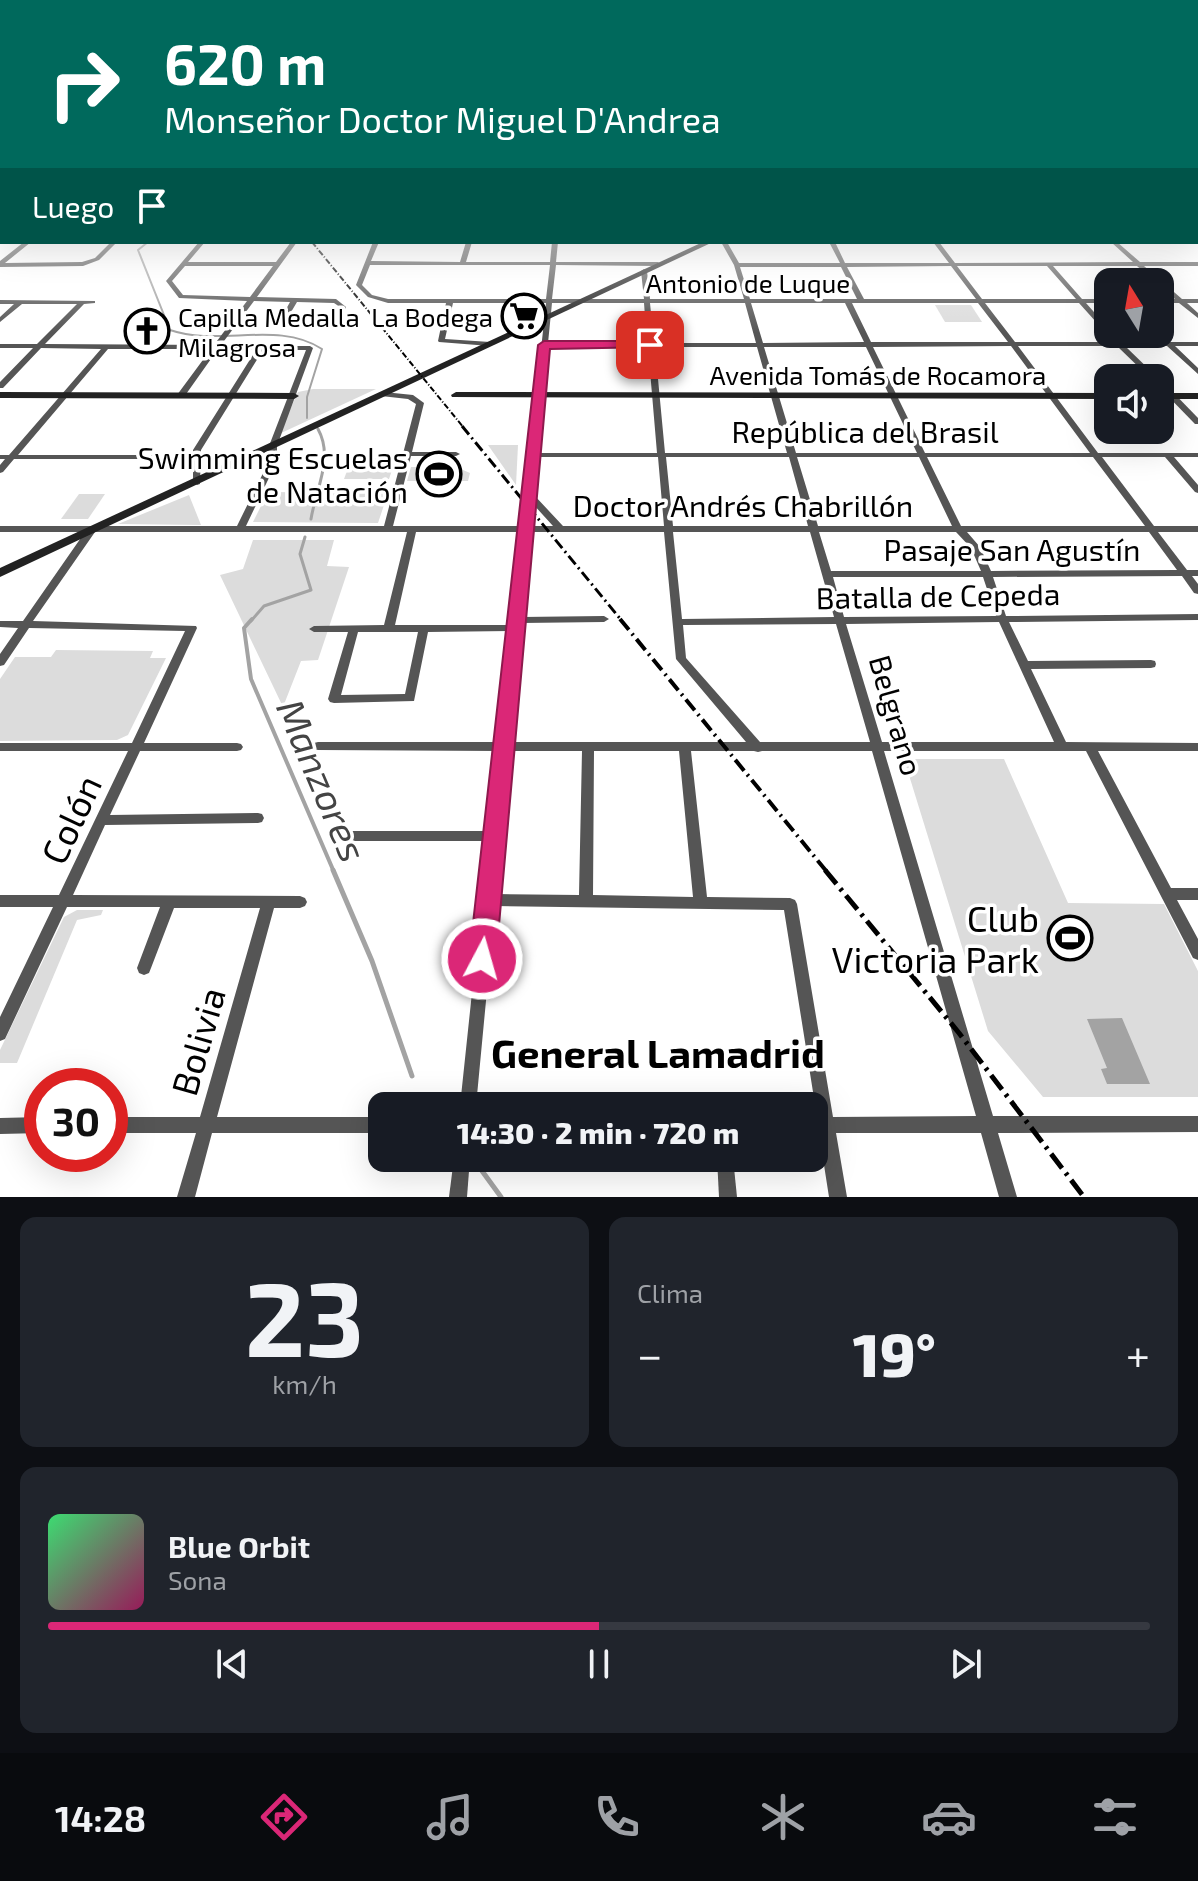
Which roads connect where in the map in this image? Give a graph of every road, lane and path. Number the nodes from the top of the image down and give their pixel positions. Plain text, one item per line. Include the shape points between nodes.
1 (25, 244) edge
2 (112, 244) edge
3 (200, 244) edge
4 (293, 244) edge
5 (375, 244) edge
6 (468, 244) edge
7 (555, 244) edge
8 (701, 244) edge
9 (728, 244) edge
10 (833, 244) edge
11 (937, 244) edge
12 (1116, 244) edge
13 (367, 263) junction
14 (0, 264) edge
15 (184, 264) junction
16 (279, 264) junction
17 (462, 264) junction
18 (552, 264) junction
19 (658, 264) junction
20 (843, 264) junction
21 (896, 264) junction
22 (952, 264) junction
23 (1048, 264) junction
24 (1139, 264) junction
25 (1198, 264) edge
26 (737, 265) junction
27 (1144, 268) edge
28 (644, 271) junction
29 (904, 276) dead end
30 (1174, 295) edge
31 (252, 299) junction
32 (295, 299) junction
33 (450, 301) junction
34 (979, 301) junction
35 (1080, 301) junction
36 (1094, 301) edge
37 (1174, 301) edge
38 (1181, 301) junction
39 (1198, 301) edge
40 (0, 302) edge
41 (20, 302) junction
42 (82, 302) junction
43 (93, 302) dead end
44 (548, 302) junction
45 (579, 302) junction
46 (646, 302) junction
47 (747, 302) junction
48 (848, 302) junction
49 (862, 302) junction
50 (1094, 316) edge
51 (1198, 316) edge
52 (546, 317) junction
53 (0, 320) edge
54 (281, 324) dead end
55 (334, 326) dead end
56 (490, 344) junction
57 (1094, 344) edge
58 (1174, 344) edge
59 (1198, 344) edge
60 (544, 345) junction
61 (650, 345) junction
62 (760, 345) junction
63 (867, 345) junction
64 (1011, 345) junction
65 (0, 346) edge
66 (41, 346) junction
67 (107, 346) junction
68 (216, 346) junction
69 (262, 346) junction
70 (1123, 348) edge
71 (1173, 348) edge
72 (1140, 364) edge
73 (1198, 372) edge
74 (0, 386) edge
75 (384, 394) junction
76 (0, 395) edge
77 (65, 395) junction
78 (181, 395) junction
79 (229, 395) junction
80 (456, 395) dead end
81 (539, 395) junction
82 (294, 396) junction
83 (654, 396) junction
84 (775, 396) junction
85 (891, 396) junction
86 (1049, 396) junction
87 (1094, 396) edge
88 (1174, 396) edge
89 (1198, 396) edge
90 (1174, 402) edge
91 (1198, 422) edge
92 (273, 446) junction
93 (408, 454) junction
94 (456, 454) dead end
95 (533, 455) junction
96 (661, 455) junction
97 (1167, 455) junction
98 (1198, 455) edge
99 (793, 456) junction
100 (921, 456) junction
101 (1094, 456) junction
102 (0, 457) edge
103 (11, 457) junction
104 (160, 457) dead end
105 (0, 470) edge
106 (197, 482) junction
107 (1198, 490) edge
108 (529, 495) junction
109 (0, 529) edge
110 (92, 529) junction
111 (240, 529) junction
112 (388, 529) junction
113 (412, 529) junction
114 (525, 529) junction
115 (561, 529) junction
116 (670, 529) junction
117 (814, 529) junction
118 (958, 529) junction
119 (1151, 529) junction
120 (1198, 529) edge
121 (0, 573) edge
122 (987, 573) junction
123 (1185, 573) junction
124 (1198, 573) edge
125 (827, 574) junction
126 (1198, 591) edge
127 (1002, 617) junction
128 (1198, 617) edge
129 (841, 618) junction
130 (604, 619) dead end
131 (678, 622) junction
132 (0, 624) edge
133 (516, 624) junction
134 (26, 625) junction
135 (389, 628) junction
136 (424, 628) junction
137 (314, 629) dead end
138 (354, 629) junction
139 (0, 662) edge
140 (1151, 664) dead end
141 (1024, 665) junction
142 (318, 746) dead end
143 (0, 747) edge
144 (137, 747) junction
145 (237, 747) dead end
146 (504, 747) junction
147 (1062, 747) junction
148 (1090, 747) junction
149 (1198, 747) edge
150 (588, 748) junction
151 (758, 748) junction
152 (878, 748) junction
153 (685, 749) junction
154 (258, 818) dead end
155 (103, 820) junction
156 (351, 836) dead end
157 (495, 836) junction
158 (1168, 894) junction
159 (1198, 894) edge
160 (488, 900) junction
161 (586, 900) junction
162 (0, 901) edge
163 (65, 902) junction
164 (169, 902) junction
165 (269, 902) junction
166 (300, 902) dead end
167 (701, 904) junction
168 (1198, 953) edge
169 (144, 968) dead end
170 (0, 1034) edge
171 (469, 1092) edge
172 (816, 1092) edge
173 (1198, 1124) edge
174 (24, 1125) edge
175 (128, 1125) edge
176 (207, 1125) junction
177 (368, 1125) edge
178 (828, 1125) edge
179 (987, 1125) junction
180 (0, 1126) edge
181 (828, 1155) edge
182 (461, 1172) edge
183 (726, 1172) edge
184 (186, 1197) edge
185 (458, 1197) edge
186 (728, 1197) edge
187 (838, 1197) edge
188 (1008, 1197) edge

1 - 14 street
2 - 14 street via 83,264
3 - 15 street
4 - 16 street
5 - 13 street
6 - 17 street
7 - 18 street
8 - 19 street
9 - 26 street, Belgrano
10 - 20 street
11 - 22 street
12 - 24 street
13 - 17 street
13 - 33 street, Antonio de Luque via 359,285 370,296
15 - 16 street
15 - 31 street via 170,284 186,299
16 - 31 street
17 - 18 street
18 - 19 street
18 - 44 street
19 - 28 street
20 - 21 street
20 - 26 street
20 - 49 street
21 - 22 street
21 - 29 street
22 - 23 street
22 - 34 street
23 - 24 street
23 - 35 street
24 - 25 street
24 - 27 street
26 - 47 street, Belgrano
28 - 45 street
28 - 46 street
30 - 38 street
31 - 32 street
31 - 68 street
32 - 54 street
32 - 55 street via 340,303
33 - 44 street, Antonio de Luque
33 - 56 street via 441,341
34 - 35 street, Antonio de Luque
34 - 49 street, Antonio de Luque
34 - 64 street
35 - 36 street, Antonio de Luque
35 - 50 street
37 - 38 street
38 - 39 street
38 - 51 street
40 - 41 street
41 - 42 street
41 - 53 street
42 - 43 street
42 - 66 street
44 - 45 street, Antonio de Luque
44 - 52 street
45 - 46 street, Antonio de Luque
45 - 52 street
46 - 47 street, Antonio de Luque
46 - 61 street
47 - 48 street, Antonio de Luque
47 - 62 street, Belgrano
48 - 49 street, Antonio de Luque
48 - 63 street
52 - 56 street
52 - 60 street
56 - 75 street
57 - 64 street
58 - 59 street
60 - 61 street
60 - 81 street
61 - 62 street
61 - 83 street
62 - 63 street
62 - 84 street, Belgrano
63 - 64 street
63 - 85 street
64 - 86 street
65 - 66 street
66 - 67 street
66 - 74 street
67 - 68 street
67 - 77 street
68 - 69 street
68 - 78 street
69 - 79 street
69 - 82 street via 310,348
70 - 72 street
71 - 73 street
75 - 92 street
75 - 93 street via 420,403
76 - 77 street
77 - 78 street
77 - 103 street
78 - 79 street
79 - 82 street
79 - 106 street via 197,450
80 - 81 street, Avenida Tomás de Rocamora
81 - 83 street, Avenida Tomás de Rocamora
81 - 95 street
82 - 92 street
83 - 84 street, Avenida Tomás de Rocamora
83 - 96 street
84 - 85 street, Avenida Tomás de Rocamora
84 - 99 street, Belgrano
85 - 86 street, Avenida Tomás de Rocamora
85 - 100 street
86 - 87 street, Avenida Tomás de Rocamora
86 - 101 street
88 - 89 street
90 - 91 street
92 - 106 street
92 - 111 street via 273,461
93 - 94 street
93 - 112 street
95 - 96 street, República del Brasil
95 - 108 street
96 - 99 street, República del Brasil
96 - 116 street
97 - 98 street, República del Brasil
97 - 101 street, República del Brasil
97 - 107 street
99 - 100 street, República del Brasil
99 - 117 street, Belgrano
100 - 101 street, República del Brasil
100 - 118 street
101 - 119 street
102 - 103 street
103 - 104 street
103 - 105 street
106 - 110 street
108 - 114 street
108 - 115 street
109 - 110 street, Doctor Andrés Chabrillón
110 - 111 street, Doctor Andrés Chabrillón
110 - 121 street
110 - 134 street
111 - 112 street, Doctor Andrés Chabrillón
112 - 113 street, Doctor Andrés Chabrillón
113 - 114 street, Doctor Andrés Chabrillón
113 - 135 street
114 - 115 street, Doctor Andrés Chabrillón
114 - 133 street
115 - 116 street, Doctor Andrés Chabrillón
116 - 117 street, Doctor Andrés Chabrillón
116 - 131 street
117 - 118 street, Doctor Andrés Chabrillón
117 - 125 street, Belgrano
118 - 119 street, Doctor Andrés Chabrillón
118 - 122 street via 969,536
119 - 120 street, Doctor Andrés Chabrillón
119 - 123 street
122 - 123 street, Pasaje San Agustín
122 - 125 street, Pasaje San Agustín
122 - 127 street
123 - 124 street, Pasaje San Agustín
123 - 126 street
125 - 129 street, Belgrano
127 - 128 street, Batalla de Cepeda
127 - 129 street, Batalla de Cepeda
127 - 141 street
129 - 131 street, Batalla de Cepeda
129 - 152 street, Belgrano
130 - 133 street
131 - 151 street via 681,659
132 - 134 street
133 - 136 street
133 - 146 street
134 - 139 street
134 - 144 street, Colón via 192,628
135 - 136 street
135 - 138 street
136 - 138 street via 410,698 334,699
137 - 138 street
140 - 141 street
141 - 147 street
142 - 146 street
143 - 144 street
144 - 145 street
144 - 155 street, Colón
146 - 150 street
146 - 157 street
147 - 148 street
147 - 152 street
148 - 149 street
148 - 158 street
150 - 153 street
150 - 161 street
151 - 152 street
151 - 153 street
152 - 179 street, Belgrano
153 - 167 street
154 - 155 street
155 - 163 street, Colón
156 - 157 street
157 - 160 street
158 - 159 street
158 - 168 street
160 - 161 street
160 - 171 street
161 - 167 street
162 - 163 street
163 - 164 street
163 - 170 street, Colón
164 - 165 street
164 - 169 street
165 - 166 street
165 - 176 street, Bolivia
167 - 172 street via 790,904
173 - 179 street
174 - 180 street
175 - 176 street
176 - 177 street
176 - 184 street, Bolivia
178 - 179 street
179 - 188 street, Belgrano
181 - 187 street
182 - 185 street
183 - 186 street

